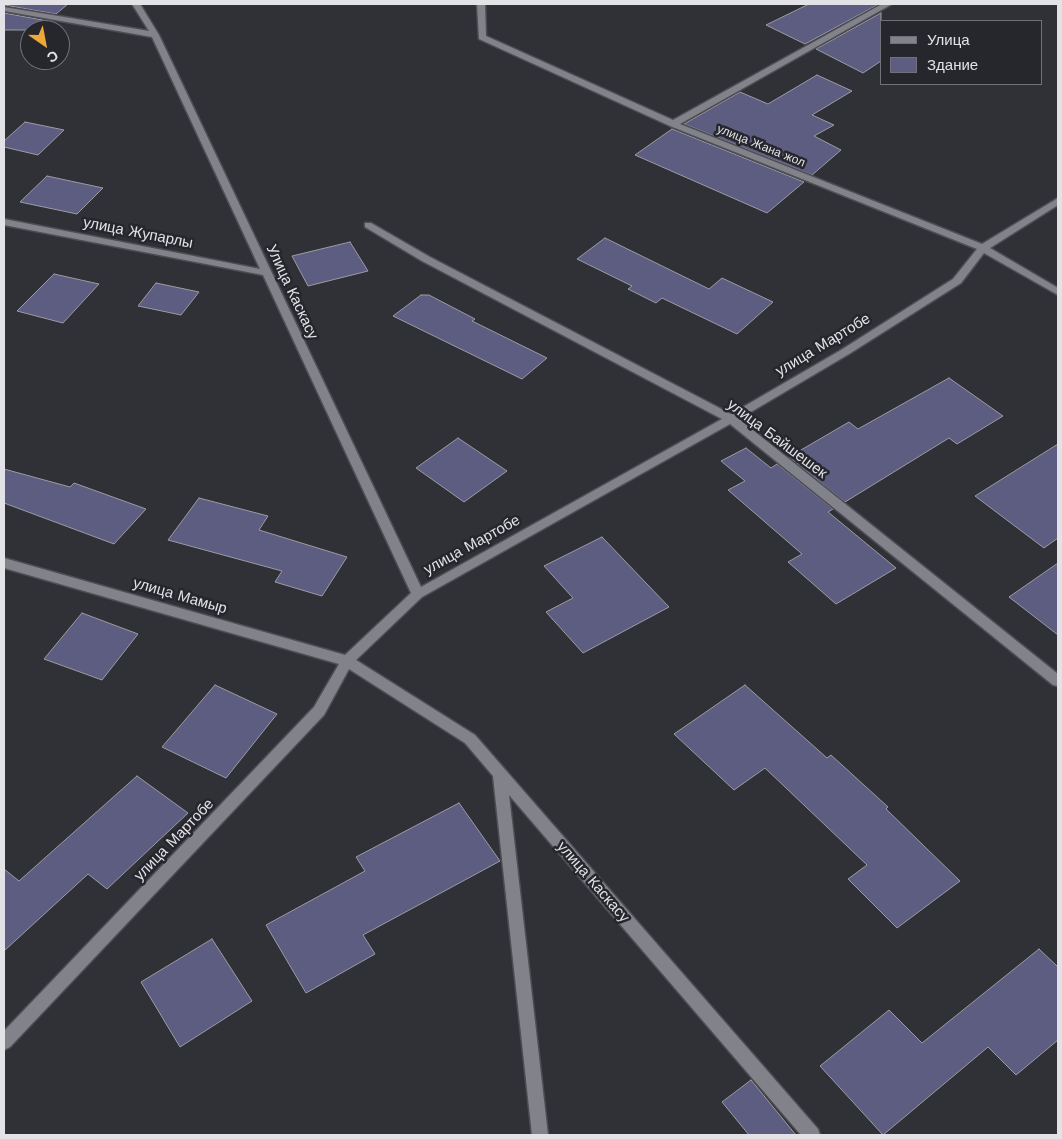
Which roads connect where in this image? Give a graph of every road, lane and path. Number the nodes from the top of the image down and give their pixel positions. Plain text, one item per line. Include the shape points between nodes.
1 (136, 4) edge
2 (481, 4) edge
3 (888, 4) edge
4 (4, 9) edge
5 (155, 35) junction
6 (673, 124) junction
7 (1058, 201) edge
8 (4, 222) edge
9 (368, 225) dead end
10 (983, 248) junction
11 (266, 273) junction
12 (1058, 292) edge
13 (730, 419) junction
14 (4, 563) edge
15 (418, 594) junction
16 (346, 661) junction
17 (1058, 680) edge
18 (500, 774) junction
19 (4, 1042) edge
20 (540, 1135) edge
21 (812, 1135) edge

1 - 5 street, Улица Каскасу
2 - 6 street, улица Жана жол via 482,36
3 - 6 street
4 - 5 street
5 - 11 street, Улица Каскасу
6 - 10 street, улица Жана жол
7 - 10 street, улица Мартобе
8 - 11 street, улица Жупарлы
9 - 13 street, улица Байшешек via 426,259
10 - 12 street, улица Жана жол
10 - 13 street, улица Мартобе via 957,281
11 - 15 street, Улица Каскасу
13 - 15 street, улица Мартобе
13 - 17 street, улица Байшешек
14 - 16 street, улица Мамыр
15 - 16 street, улица Мартобе
16 - 18 street, улица Каскасу via 470,739
16 - 19 street, улица Мартобе via 319,711
18 - 20 street
18 - 21 street, улица Каскасу

